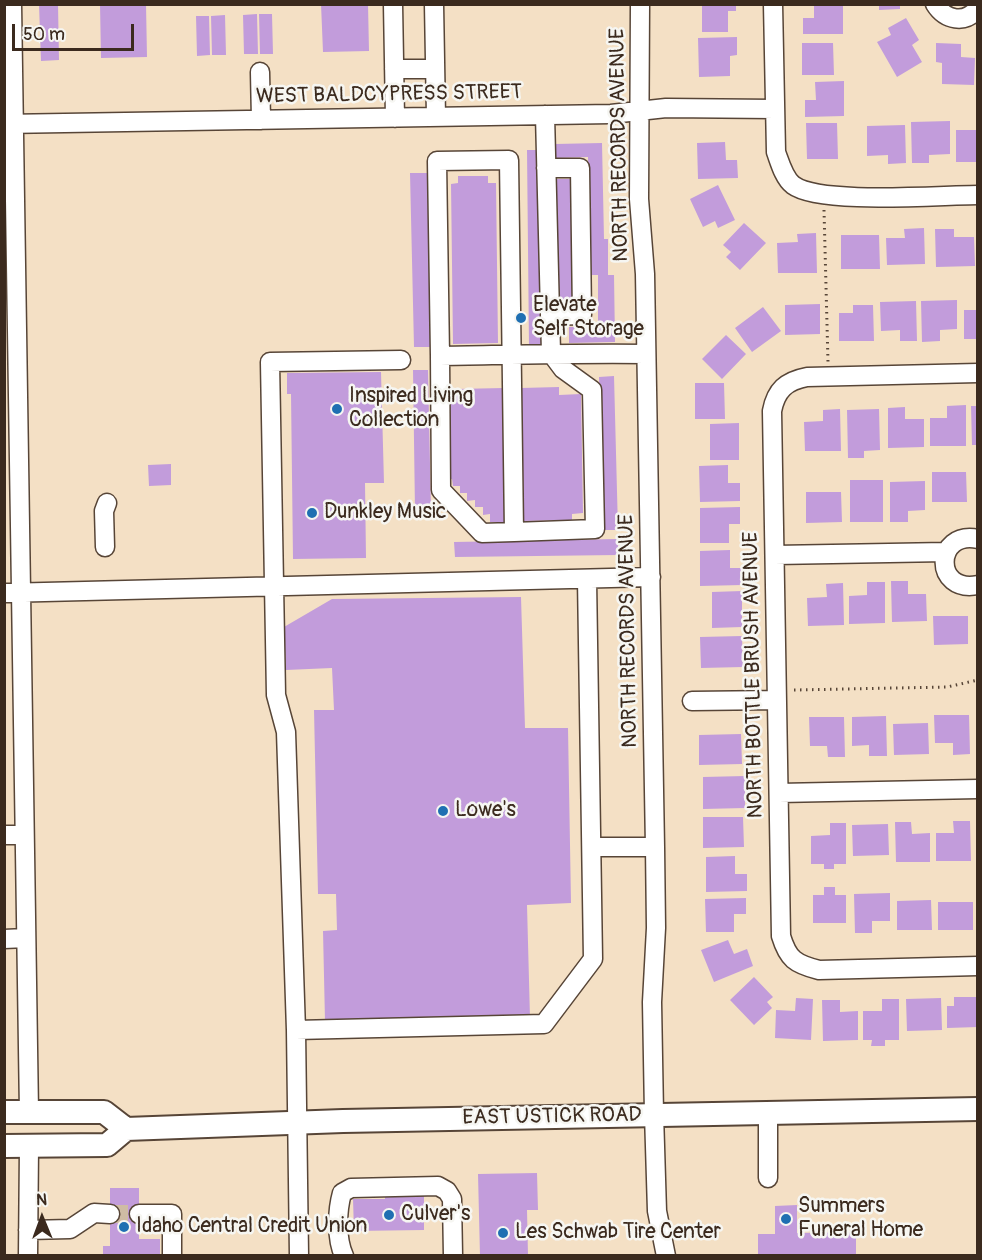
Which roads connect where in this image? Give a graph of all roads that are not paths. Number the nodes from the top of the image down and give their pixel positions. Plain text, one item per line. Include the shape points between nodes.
1 (12, 4) edge
2 (393, 4) edge
3 (434, 4) edge
4 (640, 4) edge
5 (773, 4) edge
6 (935, 4) edge
7 (978, 9) edge
8 (394, 69) junction
9 (435, 69) junction
10 (260, 72) dead end
11 (775, 109) junction
12 (639, 111) junction
13 (545, 115) junction
14 (436, 117) junction
15 (395, 118) junction
16 (261, 120) junction
17 (9, 124) edge
18 (546, 168) junction
19 (978, 195) edge
20 (550, 316) junction
21 (551, 353) junction
22 (646, 354) junction
23 (511, 355) junction
24 (440, 356) junction
25 (401, 360) dead end
26 (978, 373) edge
27 (107, 503) dead end
28 (514, 532) junction
29 (978, 540) edge
30 (105, 547) dead end
31 (946, 552) junction
32 (775, 555) junction
33 (651, 577) junction
34 (587, 579) junction
35 (978, 585) edge
36 (274, 586) junction
37 (13, 593) edge
38 (777, 695) junction
39 (692, 701) dead end
40 (14, 749) edge
41 (978, 789) edge
42 (778, 793) junction
43 (4, 835) edge
44 (24, 835) junction
45 (592, 847) junction
46 (655, 847) junction
47 (26, 938) junction
48 (4, 939) edge
49 (978, 966) edge
50 (296, 1030) junction
51 (978, 1109) edge
52 (4, 1112) edge
53 (29, 1112) junction
54 (768, 1113) junction
55 (654, 1114) junction
56 (297, 1123) junction
57 (126, 1129) junction
58 (4, 1146) edge
59 (29, 1146) junction
60 (768, 1178) dead end
61 (110, 1214) tunnel mouth
62 (139, 1214) tunnel mouth
63 (28, 1230) junction
64 (28, 1256) edge
65 (172, 1256) edge
66 (299, 1256) edge
67 (344, 1256) edge
68 (453, 1256) edge
69 (666, 1256) edge

1 - 17 street
2 - 8 street
3 - 9 street
4 - 12 street, NORTH RECORDS AVENUE
5 - 11 street
6 - 7 street via 940,12 957,19
8 - 9 street
8 - 15 street
9 - 14 street
10 - 16 street
11 - 12 street, WEST BALDCYPRESS STREET
11 - 19 street via 776,152 791,184 803,190 824,196
12 - 13 street, WEST BALDCYPRESS STREET
12 - 22 street, NORTH RECORDS AVENUE
13 - 14 street, WEST BALDCYPRESS STREET
13 - 18 street
14 - 15 street, WEST BALDCYPRESS STREET
15 - 16 street, WEST BALDCYPRESS STREET
16 - 17 street, WEST BALDCYPRESS STREET
17 - 37 street
18 - 20 street
18 - 20 street via 580,168 582,315
20 - 21 street
21 - 22 street
21 - 23 street
21 - 28 street via 563,369 592,390 595,529
22 - 33 street, NORTH RECORDS AVENUE
23 - 24 street
23 - 24 street via 509,160 437,161
23 - 28 street
24 - 28 street via 441,490 482,533
25 - 36 street via 270,362
26 - 32 street, NORTH BOTTLE BRUSH AVENUE via 829,377 794,380 781,387 772,411
27 - 30 street
29 - 31 street via 960,539
31 - 32 street
31 - 35 street via 944,562 951,579 959,585
32 - 38 street, NORTH BOTTLE BRUSH AVENUE
33 - 34 street
33 - 46 street, NORTH RECORDS AVENUE
34 - 36 street
34 - 45 street
36 - 37 street
36 - 50 street via 276,695 286,732
37 - 40 street
38 - 39 street
38 - 42 street, NORTH BOTTLE BRUSH AVENUE
40 - 44 street
41 - 42 street
42 - 49 street, NORTH BOTTLE BRUSH AVENUE via 781,936 794,961 819,970
43 - 44 street
44 - 47 street
45 - 46 street
45 - 50 street via 593,959 544,1024
46 - 55 street, NORTH RECORDS AVENUE
47 - 48 street
47 - 53 street
50 - 56 street
51 - 54 main road, EAST USTICK ROAD
52 - 53 main road
53 - 57 main road via 104,1112
54 - 55 main road, EAST USTICK ROAD
54 - 60 street
55 - 56 main road, EAST USTICK ROAD
55 - 69 street, NORTH RECORDS AVENUE via 657,1211
56 - 57 main road, EAST USTICK ROAD
56 - 66 street
57 - 59 main road via 107,1145
58 - 59 main road
59 - 63 street
61 - 63 street via 94,1213 70,1229
62 - 65 street via 172,1214
63 - 64 street
67 - 68 street via 338,1205 342,1192 351,1188 438,1186 452,1199

